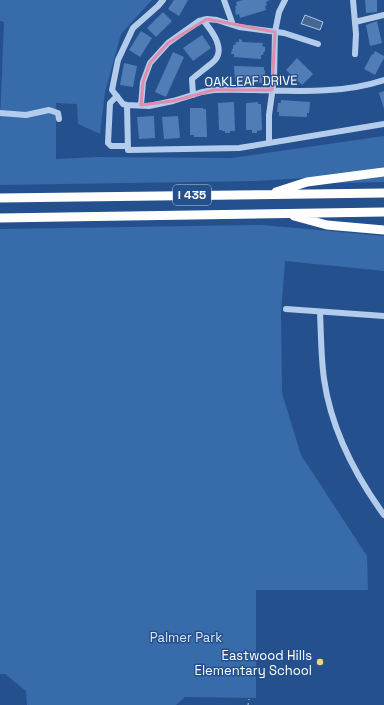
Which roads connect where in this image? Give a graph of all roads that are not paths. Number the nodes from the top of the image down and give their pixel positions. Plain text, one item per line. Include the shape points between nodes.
1 (163, 0) edge
2 (224, 0) edge
3 (285, 0) edge
4 (354, 0) edge
5 (384, 15) edge
6 (203, 20) junction
7 (355, 22) junction
8 (233, 25) junction
9 (275, 32) junction
10 (318, 44) dead end
11 (355, 54) dead end
12 (384, 80) edge
13 (272, 90) junction
14 (193, 95) junction
15 (117, 96) junction
16 (127, 105) junction
17 (141, 105) junction
18 (0, 113) edge
19 (59, 119) dead end
20 (384, 124) edge
21 (270, 143) junction
22 (128, 148) junction
23 (384, 172) edge
24 (384, 193) edge
25 (267, 195) junction
26 (0, 198) edge
27 (384, 212) edge
28 (283, 213) junction
29 (0, 218) edge
30 (384, 230) edge
31 (286, 309) dead end
32 (320, 312) junction
33 (384, 316) edge
34 (384, 515) edge

1 - 15 street via 133,28 118,60 112,90
2 - 8 street
3 - 9 street via 279,12
4 - 7 street
5 - 7 street
6 - 8 street via 217,20
6 - 14 street via 218,42 219,50 215,61 192,78
6 - 17 street via 168,43 150,63 143,82
7 - 11 street
8 - 9 street
9 - 10 street
9 - 13 street
12 - 13 street, OAKLEAF DRIVE via 343,89
13 - 14 street, OAKLEAF DRIVE via 214,90
13 - 21 street via 269,115
14 - 17 street, OAKLEAF DRIVE via 149,106
15 - 16 street
15 - 22 street via 110,103 108,143 111,146
16 - 17 street, OAKLEAF DRIVE
16 - 22 street
18 - 19 street via 26,115 49,110 58,113
20 - 21 street
21 - 22 street via 239,148
23 - 25 highway via 307,182
24 - 25 highway, I 435
25 - 26 highway, I 435
27 - 28 highway, I 435
28 - 29 highway, I 435
28 - 30 highway via 327,224
31 - 32 street
32 - 33 street
32 - 34 street via 324,380 338,432 361,480

